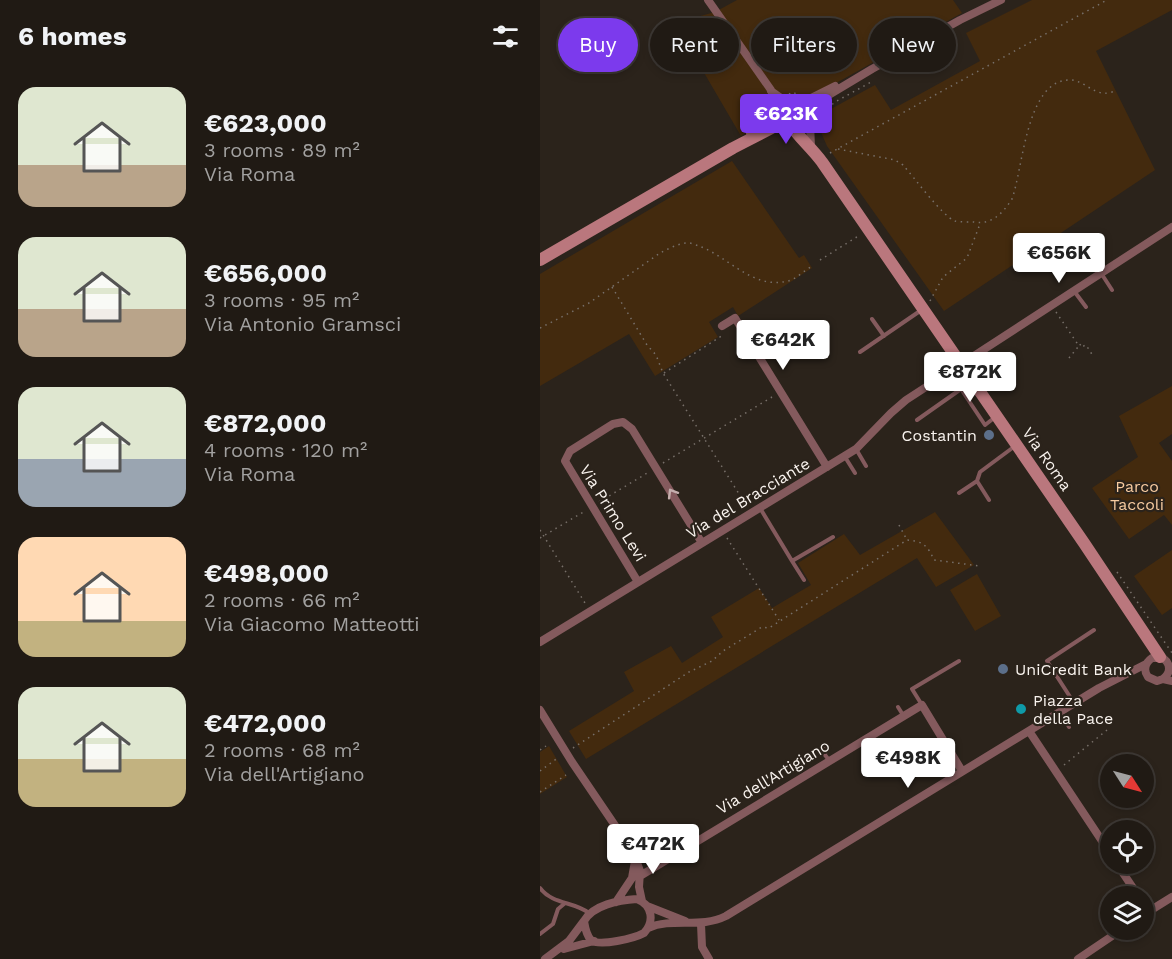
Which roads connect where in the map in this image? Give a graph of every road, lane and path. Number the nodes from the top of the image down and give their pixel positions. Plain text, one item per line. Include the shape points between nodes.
1 (708, 0) edge
2 (1000, 0) edge
3 (1107, 0) edge
4 (956, 22) edge
5 (869, 71) edge
6 (869, 71) edge
7 (873, 81) dead end
8 (771, 90) junction
9 (1116, 91) dead end
10 (816, 104) junction
11 (822, 113) dead end
12 (788, 114) junction
13 (769, 120) junction
14 (811, 147) junction
15 (733, 148) junction
16 (838, 149) junction
17 (828, 154) dead end
18 (980, 223) junction
19 (1172, 227) edge
20 (865, 232) dead end
21 (540, 260) edge
22 (820, 261) dead end
23 (812, 266) dead end
24 (1101, 273) junction
25 (612, 286) junction
26 (1074, 290) junction
27 (1112, 290) dead end
28 (926, 305) junction
29 (1086, 307) dead end
30 (1055, 311) dead end
31 (872, 319) dead end
32 (722, 326) joint
33 (540, 328) edge
34 (884, 336) junction
35 (1078, 346) junction
36 (860, 352) dead end
37 (1093, 356) dead end
38 (1069, 358) dead end
39 (961, 365) junction
40 (663, 373) junction
41 (973, 381) junction
42 (961, 389) junction
43 (997, 416) junction
44 (917, 420) dead end
45 (1017, 444) junction
46 (856, 449) junction
47 (845, 456) junction
48 (866, 465) dead end
49 (827, 467) junction
50 (855, 473) dead end
51 (977, 481) junction
52 (959, 493) dead end
53 (989, 500) dead end
54 (760, 508) junction
55 (751, 514) junction
56 (899, 525) dead end
57 (540, 530) edge
58 (723, 531) junction
59 (833, 537) dead end
60 (907, 540) junction
61 (702, 543) junction
62 (792, 561) junction
63 (980, 566) dead end
64 (804, 580) dead end
65 (638, 582) junction
66 (590, 612) junction
67 (780, 621) junction
68 (1094, 630) dead end
69 (540, 642) edge
70 (959, 661) dead end
71 (1165, 667) edge
72 (1127, 673) junction
73 (1148, 677) junction
74 (1074, 704) junction
75 (922, 705) junction
76 (898, 707) dead end
77 (540, 710) edge
78 (1059, 713) junction
79 (903, 716) junction
80 (1069, 727) dead end
81 (1107, 730) dead end
82 (1029, 731) junction
83 (546, 746) dead end
84 (826, 746) dead end
85 (540, 750) edge
86 (566, 753) junction
87 (829, 760) junction
88 (540, 771) edge
89 (962, 771) junction
90 (1056, 771) junction
91 (566, 775) dead end
92 (540, 784) edge
93 (543, 790) junction
94 (540, 792) edge
95 (1100, 838) edge
96 (635, 857) junction
97 (640, 876) junction
98 (540, 888) edge
99 (1172, 897) edge
100 (615, 903) junction
101 (564, 904) junction
102 (645, 904) junction
103 (1154, 909) edge
104 (590, 913) junction
105 (584, 921) junction
106 (696, 923) junction
107 (648, 928) junction
108 (540, 934) edge
109 (1106, 940) edge
110 (594, 942) junction
111 (558, 951) junction
112 (545, 959) edge
113 (710, 959) edge
114 (1078, 959) edge

1 - 8 street, Via Roma
2 - 4 street
3 - 16 path
5 - 10 street
6 - 12 street
7 - 11 path
8 - 12 street, Via Roma
8 - 13 street
9 - 18 path via 1102,93 1066,80 1047,88 1035,111 1012,199 993,219
10 - 12 street
10 - 14 street via 810,123
12 - 13 street
12 - 14 street, Via Roma via 796,135
12 - 15 street
13 - 15 street
14 - 28 street, Via Roma
15 - 21 street
16 - 17 path
16 - 18 path via 895,160 954,221
18 - 28 path via 967,258 943,277
19 - 24 street, Via del Bracciante
20 - 22 path
23 - 25 path via 789,281 767,282 688,242 660,253
24 - 26 street, Via del Bracciante
24 - 27 lane
25 - 33 path via 589,303
25 - 40 path via 656,355
26 - 29 lane
26 - 39 street, Via del Bracciante
28 - 34 lane
28 - 39 street, Via Roma
30 - 35 path
31 - 34 lane
32 - 40 path via 725,334
32 - 49 street via 735,318
34 - 36 lane
35 - 37 path via 1082,343
35 - 38 path
39 - 41 street, Via Roma
39 - 46 street, Via del Bracciante via 898,406
40 - 55 path
41 - 42 lane
41 - 43 street, Via Roma
42 - 43 lane via 984,425
42 - 44 lane
43 - 45 street, Via Roma
45 - 51 lane via 980,472
45 - 71 street, Via Roma
46 - 47 street, Via del Bracciante
46 - 48 lane
47 - 49 street, Via del Bracciante
47 - 50 lane
49 - 54 street, Via del Bracciante
51 - 52 lane
51 - 53 lane
54 - 55 street, Via del Bracciante
54 - 62 lane
55 - 58 street, Via del Bracciante
56 - 60 path
57 - 66 path
58 - 61 street, Via del Bracciante
58 - 67 path
59 - 62 lane
60 - 63 path via 928,547 934,560
60 - 67 path
61 - 65 street, Via del Bracciante
61 -> 65 street, Via Primo Levi via 632,429 623,422 613,424 570,451 565,461
62 - 64 lane
65 - 66 street, Via del Bracciante
66 - 69 street, Via del Bracciante
67 - 86 path via 769,628 762,627 723,651
68 - 74 lane via 1047,661
70 - 75 lane via 912,689
71 - 72 street
71 - 73 street via 1157,681
71 - 73 street via 1145,671
72 - 73 street
72 - 74 street
74 - 78 street
75 - 79 street, Via dell'Artigiano
75 - 89 street
76 - 79 lane
77 - 86 street
78 - 80 lane
78 - 82 street
79 - 87 street, Via dell'Artigiano
81 - 90 path
82 - 89 street
82 - 90 street
83 - 85 path
84 - 87 lane
86 - 88 path
86 - 96 street
87 - 97 street, Via dell'Artigiano
89 - 106 street via 726,916
90 - 95 street
91 - 93 path
92 - 93 path
93 - 94 path
96 - 97 street
96 - 100 street via 632,878
97 - 102 street
98 - 101 lane
99 - 103 street
100 - 102 street via 630,900
100 - 104 street
101 - 104 lane
101 - 108 lane via 553,924
102 - 106 street
102 - 107 street via 651,917
104 - 105 street
105 - 110 street
105 - 111 street
106 - 107 street
106 - 113 street via 702,947
107 - 110 street via 637,936
109 - 114 street
110 - 111 street
111 - 112 street

